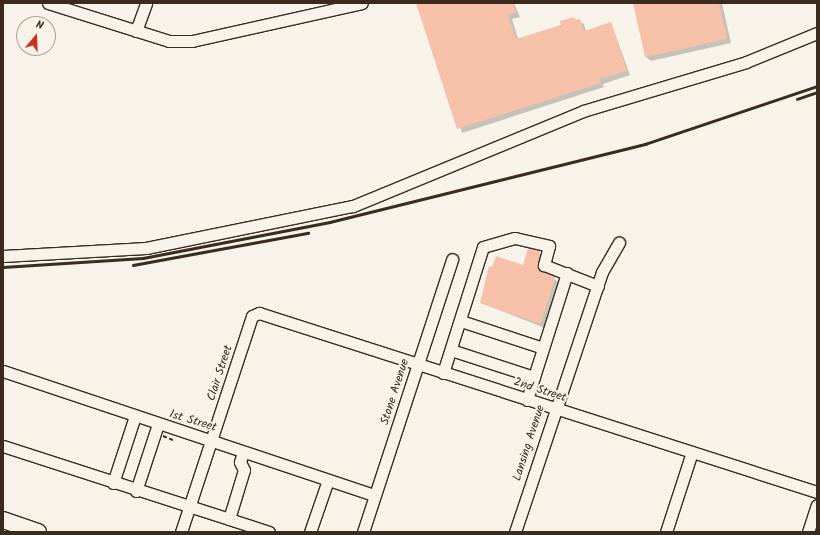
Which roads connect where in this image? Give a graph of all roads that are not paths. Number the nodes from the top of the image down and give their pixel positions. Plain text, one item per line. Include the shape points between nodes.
1 (48, 3) edge
2 (146, 3) edge
3 (362, 3) edge
4 (350, 5) edge
5 (136, 31) junction
6 (817, 33) edge
7 (619, 243) dead end
8 (3, 256) edge
9 (452, 259) dead end
10 (567, 273) junction
11 (598, 286) junction
12 (255, 314) joint
13 (461, 321) junction
14 (543, 348) junction
15 (451, 350) junction
16 (418, 363) junction
17 (3, 371) edge
18 (444, 373) junction
19 (534, 377) junction
20 (527, 400) junction
21 (554, 408) junction
22 (135, 416) junction
23 (158, 424) junction
24 (211, 440) junction
25 (3, 446) edge
26 (243, 452) junction
27 (692, 452) junction
28 (328, 480) junction
29 (113, 483) junction
30 (136, 491) junction
31 (817, 492) edge
32 (374, 495) junction
33 (817, 505) edge
34 (189, 507) junction
35 (229, 519) junction
36 (3, 520) edge
37 (38, 532) edge
38 (180, 532) edge
39 (269, 532) edge
40 (310, 532) edge
41 (363, 532) edge
42 (514, 532) edge
43 (666, 532) edge
44 (808, 532) edge

1 - 5 street
2 - 5 street
3 - 4 street
4 - 5 street via 192,41 169,41
6 - 8 street via 739,64 583,111 353,206 146,248
7 - 11 street, Lansing Avenue via 602,272
9 - 16 street, Stone Avenue
10 - 11 street
10 - 13 street via 544,265 549,246 515,238 483,247
10 - 14 street
11 - 21 street, Lansing Avenue
12 - 16 street, 2nd Street
12 - 24 street, Clair Street
13 - 14 street
13 - 15 street
14 - 19 street
15 - 18 street
15 - 19 street
16 - 18 street, 2nd Street
16 - 32 street, Stone Avenue
17 - 22 street, 1st Street
18 - 20 street, 2nd Street
19 - 20 street
20 - 21 street, 2nd Street
21 - 27 street, 2nd Street
21 - 42 street, Lansing Avenue
22 - 23 street, 1st Street
22 - 29 street
23 - 24 street, 1st Street
23 - 30 street
24 - 26 street, 1st Street
24 - 34 street, Clair Street
25 - 29 street
26 - 28 street, 1st Street
26 - 35 street via 240,462 243,471
27 - 31 street, 2nd Street
27 - 43 street
28 - 32 street, 1st Street
28 - 40 street
29 - 30 street
30 - 34 street
32 - 41 street, Stone Avenue
33 - 44 street
34 - 35 street
34 - 38 street, Clair Street
35 - 39 street
36 - 37 highway

